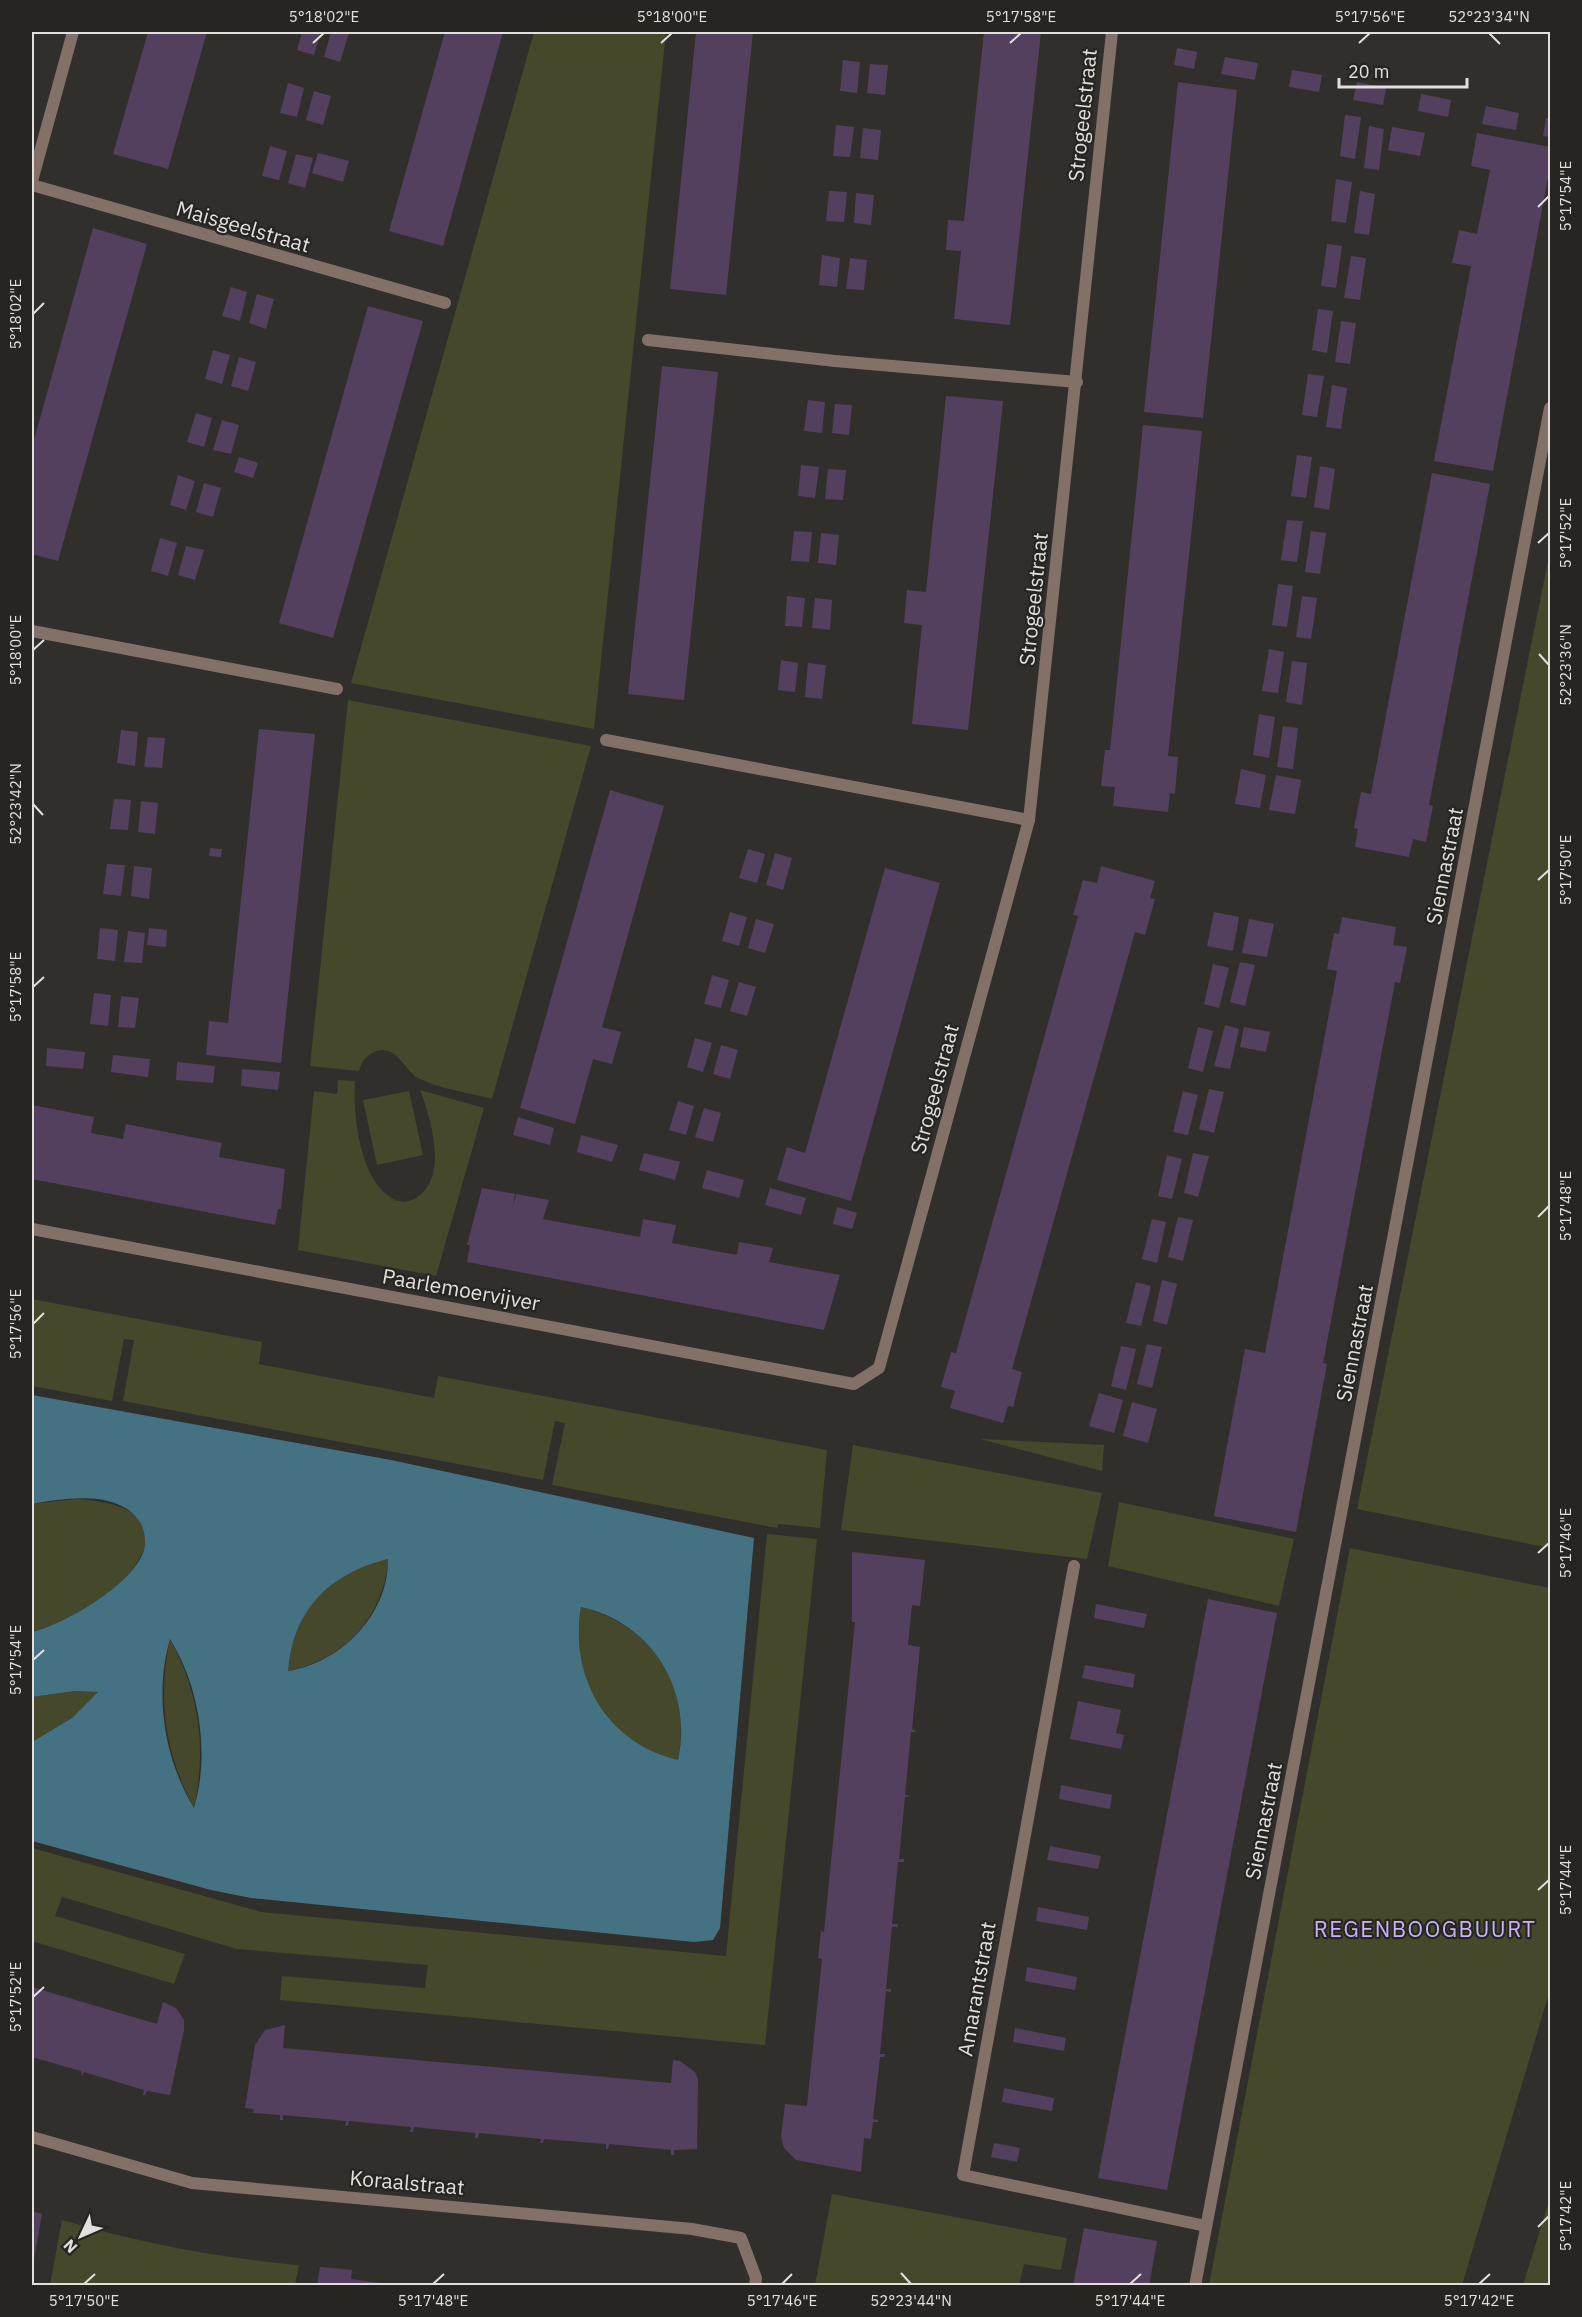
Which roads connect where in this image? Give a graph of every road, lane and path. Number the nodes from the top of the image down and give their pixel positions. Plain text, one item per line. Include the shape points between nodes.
1 (73, 32) edge
2 (1112, 32) edge
3 (32, 181) edge
4 (32, 186) edge
5 (445, 303) dead end
6 (648, 339) dead end
7 (1077, 382) junction
8 (1551, 408) edge
9 (32, 631) edge
10 (337, 689) dead end
11 (606, 740) dead end
12 (1029, 820) junction
13 (32, 1229) edge
14 (879, 1368) joint
15 (1074, 1566) dead end
16 (32, 2137) edge
17 (1206, 2226) junction
18 (755, 2282) edge
19 (1195, 2286) edge

1 - 3 street
2 - 7 street, Strogeelstraat
4 - 5 street, Maisgeelstraat
6 - 7 street via 835,361
7 - 12 street, Strogeelstraat
8 - 17 street, Siennastraat
9 - 10 street
11 - 12 street
12 - 14 street, Strogeelstraat
13 - 14 street, Paarlemoervijver via 854,1384
15 - 17 street, Amarantstraat via 963,2175
16 - 18 street, Koraalstraat via 192,2183 692,2229 741,2238
17 - 19 street, Siennastraat

